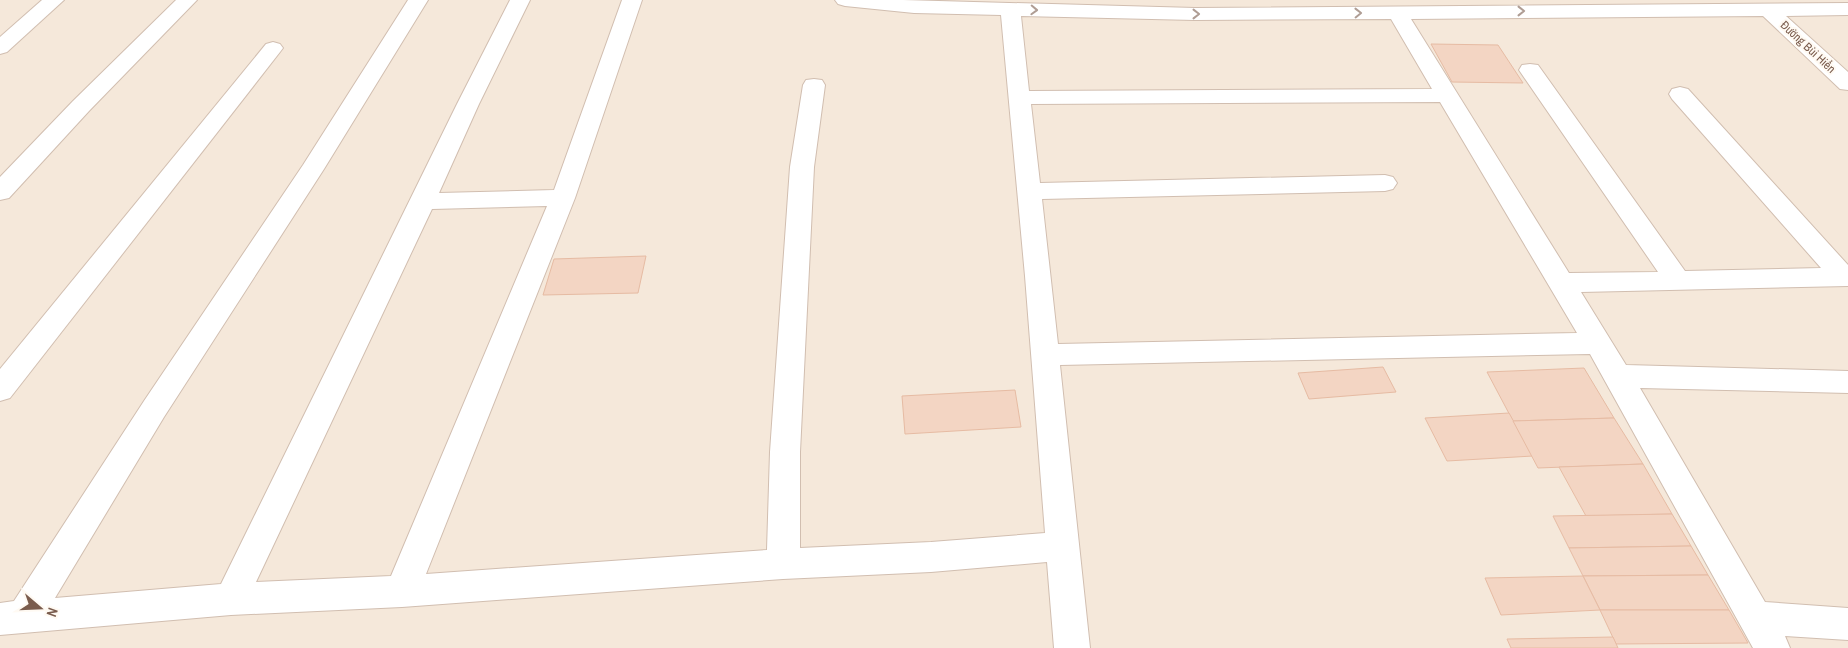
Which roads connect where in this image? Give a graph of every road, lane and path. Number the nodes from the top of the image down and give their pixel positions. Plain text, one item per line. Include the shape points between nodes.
1 (54, 0) edge
2 (188, 0) edge
3 (418, 0) edge
4 (520, 0) edge
5 (632, 0) edge
6 (845, 0) edge
7 (1848, 9) edge
8 (1010, 10) junction
9 (1768, 10) junction
10 (1397, 13) junction
11 (0, 48) edge
12 (273, 48) dead end
13 (1530, 70) dead end
14 (814, 84) dead end
15 (1848, 84) edge
16 (1680, 94) dead end
17 (1446, 95) junction
18 (1019, 98) junction
19 (1385, 183) dead end
20 (1028, 191) junction
21 (0, 192) edge
22 (563, 198) junction
23 (423, 200) junction
24 (1846, 277) edge
25 (1677, 279) junction
26 (1560, 283) junction
27 (1597, 343) junction
28 (1045, 355) junction
29 (1618, 376) junction
30 (1848, 382) edge
31 (0, 390) edge
32 (1063, 546) junction
33 (783, 564) junction
34 (402, 591) junction
35 (231, 599) junction
36 (12, 618) edge
37 (1755, 618) junction
38 (1848, 624) edge
39 (1072, 648) edge
40 (1772, 648) edge

1 - 11 street
2 - 21 street
3 - 36 street via 312,169
4 - 23 street
5 - 22 street
6 - 8 street
7 - 9 street
8 -> 10 street
8 - 18 street
10 -> 9 street
9 - 15 street, Đường Bùi Hiển
10 - 17 street
12 - 31 street
13 - 25 street
14 - 33 street via 801,187 784,452
16 - 24 street
17 - 18 street
17 - 26 street
18 - 20 street
19 - 20 street
20 - 28 street
22 - 23 street
22 - 34 street
23 - 35 street
24 - 25 street
25 - 26 street
26 - 27 street
27 - 28 street
27 - 29 street
28 - 32 street
29 - 30 street
29 - 37 street
32 - 33 street via 931,557
32 - 39 street
33 - 34 street
34 - 35 street
35 - 36 street
37 - 38 street
37 - 40 street

